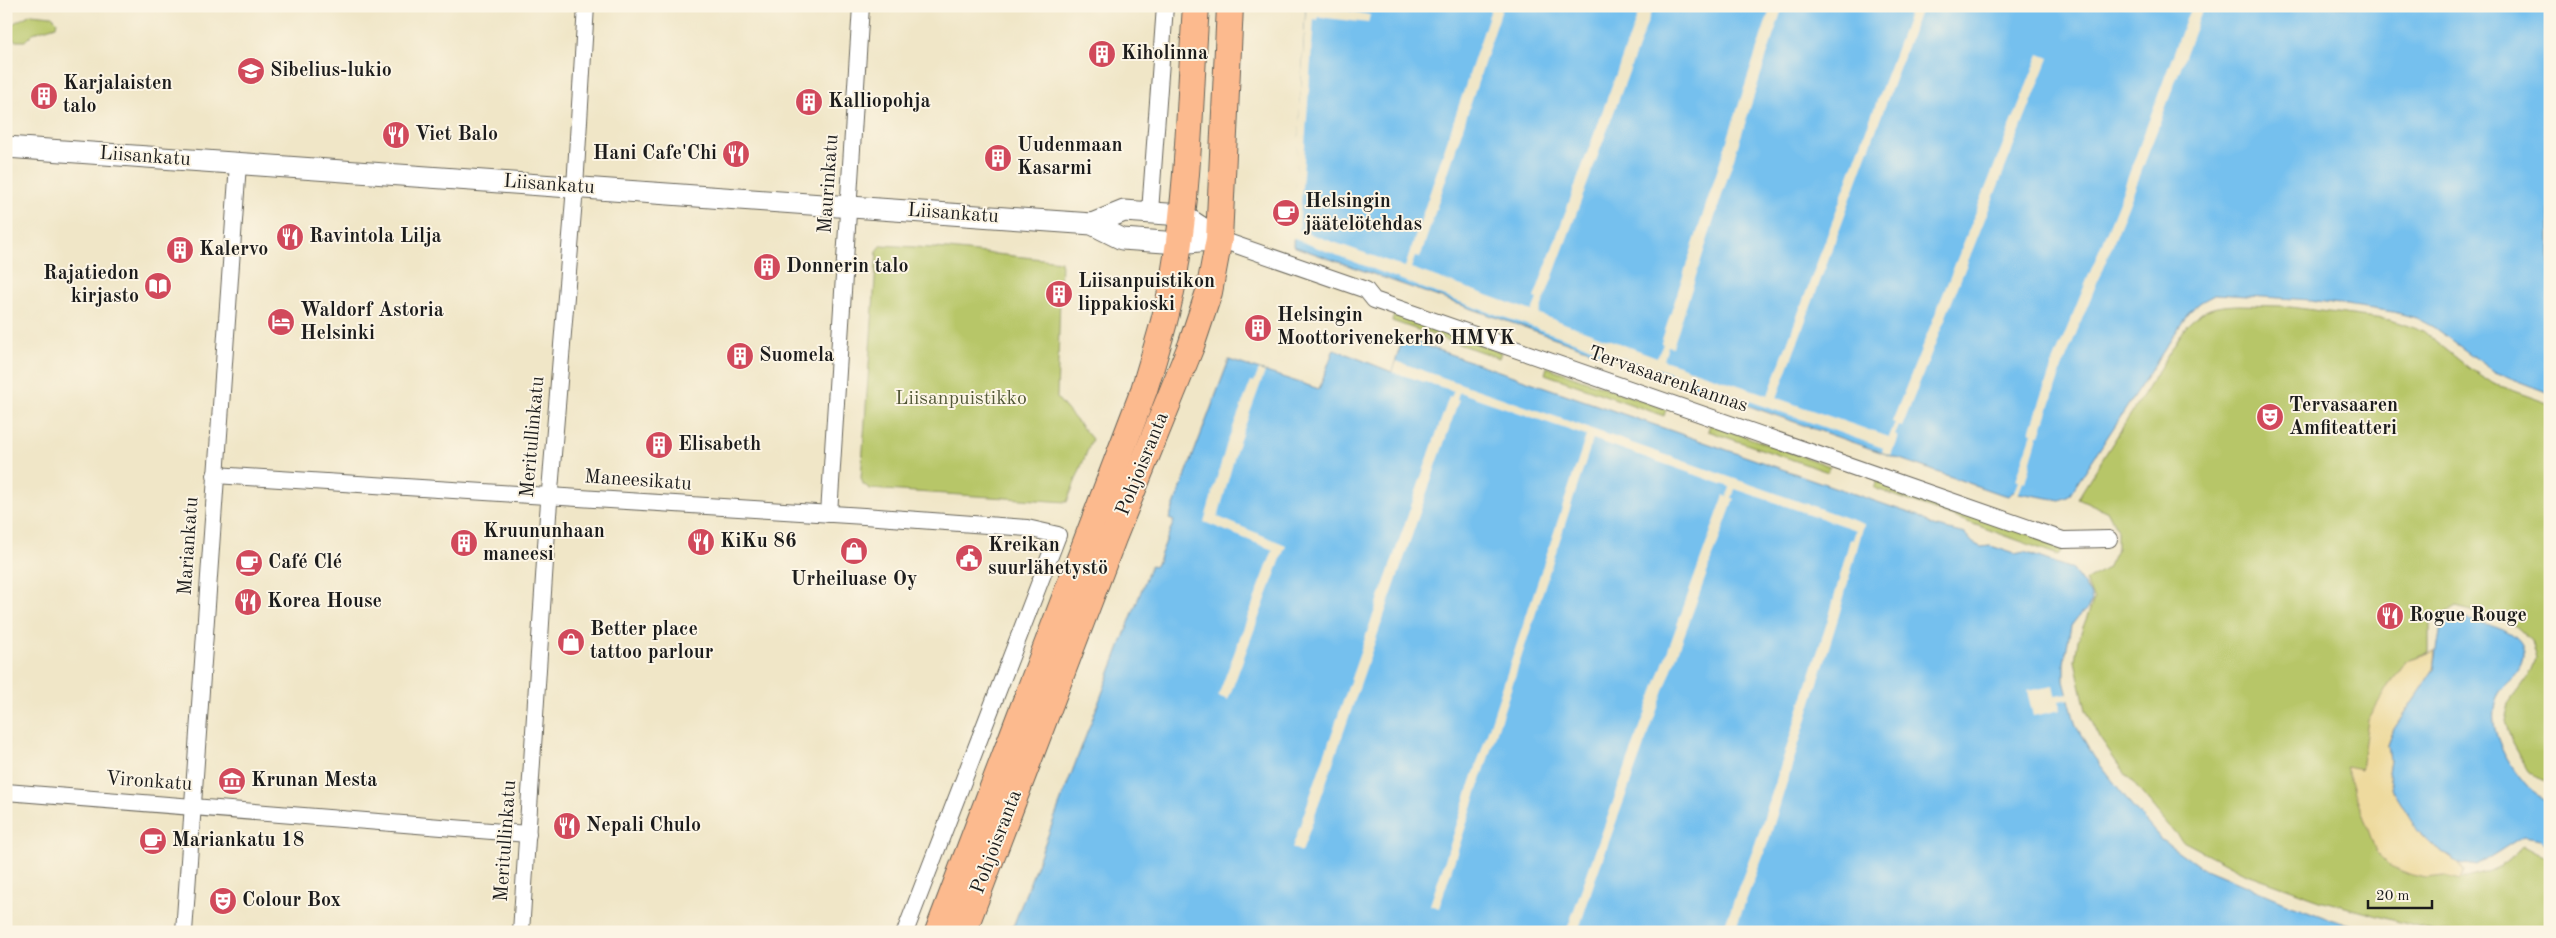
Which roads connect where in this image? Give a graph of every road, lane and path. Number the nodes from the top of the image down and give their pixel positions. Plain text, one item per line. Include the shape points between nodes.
1 (586, 6) edge
2 (861, 6) edge
3 (1165, 6) edge
4 (1196, 6) edge
5 (1230, 6) edge
6 (6, 147) edge
7 (238, 164) junction
8 (575, 187) junction
9 (849, 206) junction
10 (1150, 212) junction
11 (1182, 215) junction
12 (1092, 224) junction
13 (1219, 239) junction
14 (1179, 243) junction
15 (215, 475) junction
16 (550, 497) junction
17 (829, 514) junction
18 (2109, 540) dead end
19 (6, 792) edge
20 (192, 806) junction
21 (528, 834) junction
22 (184, 932) edge
23 (521, 932) edge
24 (905, 932) edge
25 (938, 932) edge
26 (963, 932) edge

1 - 8 street, Meritullinkatu
2 - 9 street, Maurinkatu
3 - 10 street
4 - 11 main road, Pohjoisranta
5 - 13 main road, Pohjoisranta
6 - 7 street, Liisankatu
7 - 8 street, Liisankatu
7 - 15 street, Mariankatu
8 - 9 street, Liisankatu
8 - 16 street, Meritullinkatu
9 - 12 street, Liisankatu
9 - 17 street, Maurinkatu
10 - 11 street, Liisankatu
10 - 12 street, Liisankatu via 1124,211
11 - 13 street, Liisankatu
11 - 14 main road, Pohjoisranta
12 - 14 street, Liisankatu via 1122,238
13 - 14 street, Liisankatu
13 - 18 street, Tervasaarenkannas via 1366,290 1374,300 2063,540
13 - 26 main road, Pohjoisranta via 1209,292 1191,346 1113,538
14 - 25 main road, Pohjoisranta via 1174,278 1144,390
15 - 16 street, Maneesikatu
15 - 20 street, Mariankatu
16 - 17 street, Maneesikatu
16 - 21 street, Meritullinkatu
17 - 24 street, Maneesikatu via 1027,528 1058,535
19 - 20 street, Vironkatu
20 - 21 street, Vironkatu
20 - 22 street, Mariankatu
21 - 23 street, Meritullinkatu

